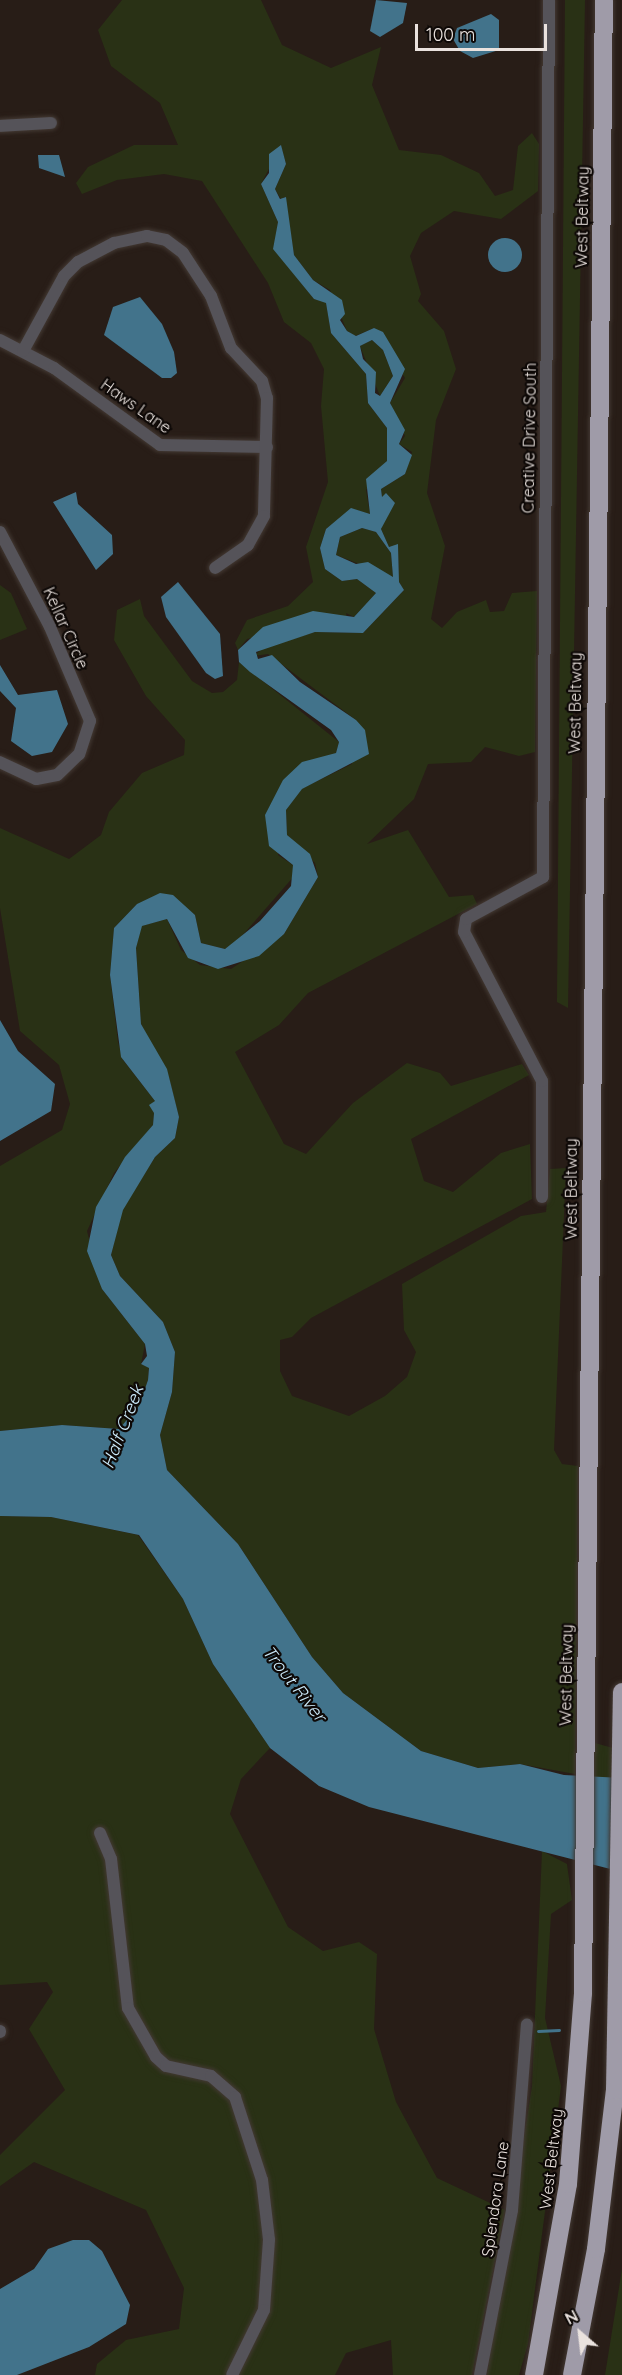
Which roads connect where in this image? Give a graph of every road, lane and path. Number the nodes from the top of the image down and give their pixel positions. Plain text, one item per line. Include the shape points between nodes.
1 (549, 0) edge
2 (604, 0) edge
3 (51, 123) dead end
4 (0, 126) edge
5 (0, 340) edge
6 (23, 351) junction
7 (267, 447) junction
8 (0, 532) edge
9 (215, 568) dead end
10 (0, 762) edge
11 (542, 1197) dead end
12 (622, 1692) edge
13 (100, 1833) dead end
14 (527, 2025) dead end
15 (232, 2375) edge
16 (480, 2375) edge
17 (534, 2375) edge
18 (572, 2375) edge

1 - 11 street, Creative Drive South via 543,877 466,920 464,932 543,1081
2 - 17 highway, West Beltway via 582,1914 574,2136
3 - 4 street
5 - 6 street, Haws Lane
6 - 7 street, Haws Lane via 160,445
6 - 7 street via 70,268 124,240 166,240 183,253 211,296 236,356 262,381
7 - 9 street via 268,498 256,533 237,558
8 - 10 street, Kellar Circle via 50,627 90,720 79,754 57,775 36,779
12 - 18 highway via 611,2143
13 - 15 street via 111,1859 128,2008 156,2057 166,2066 211,2076 236,2097 260,2170 269,2240 264,2310
14 - 16 street, Splendora Lane via 512,2210

